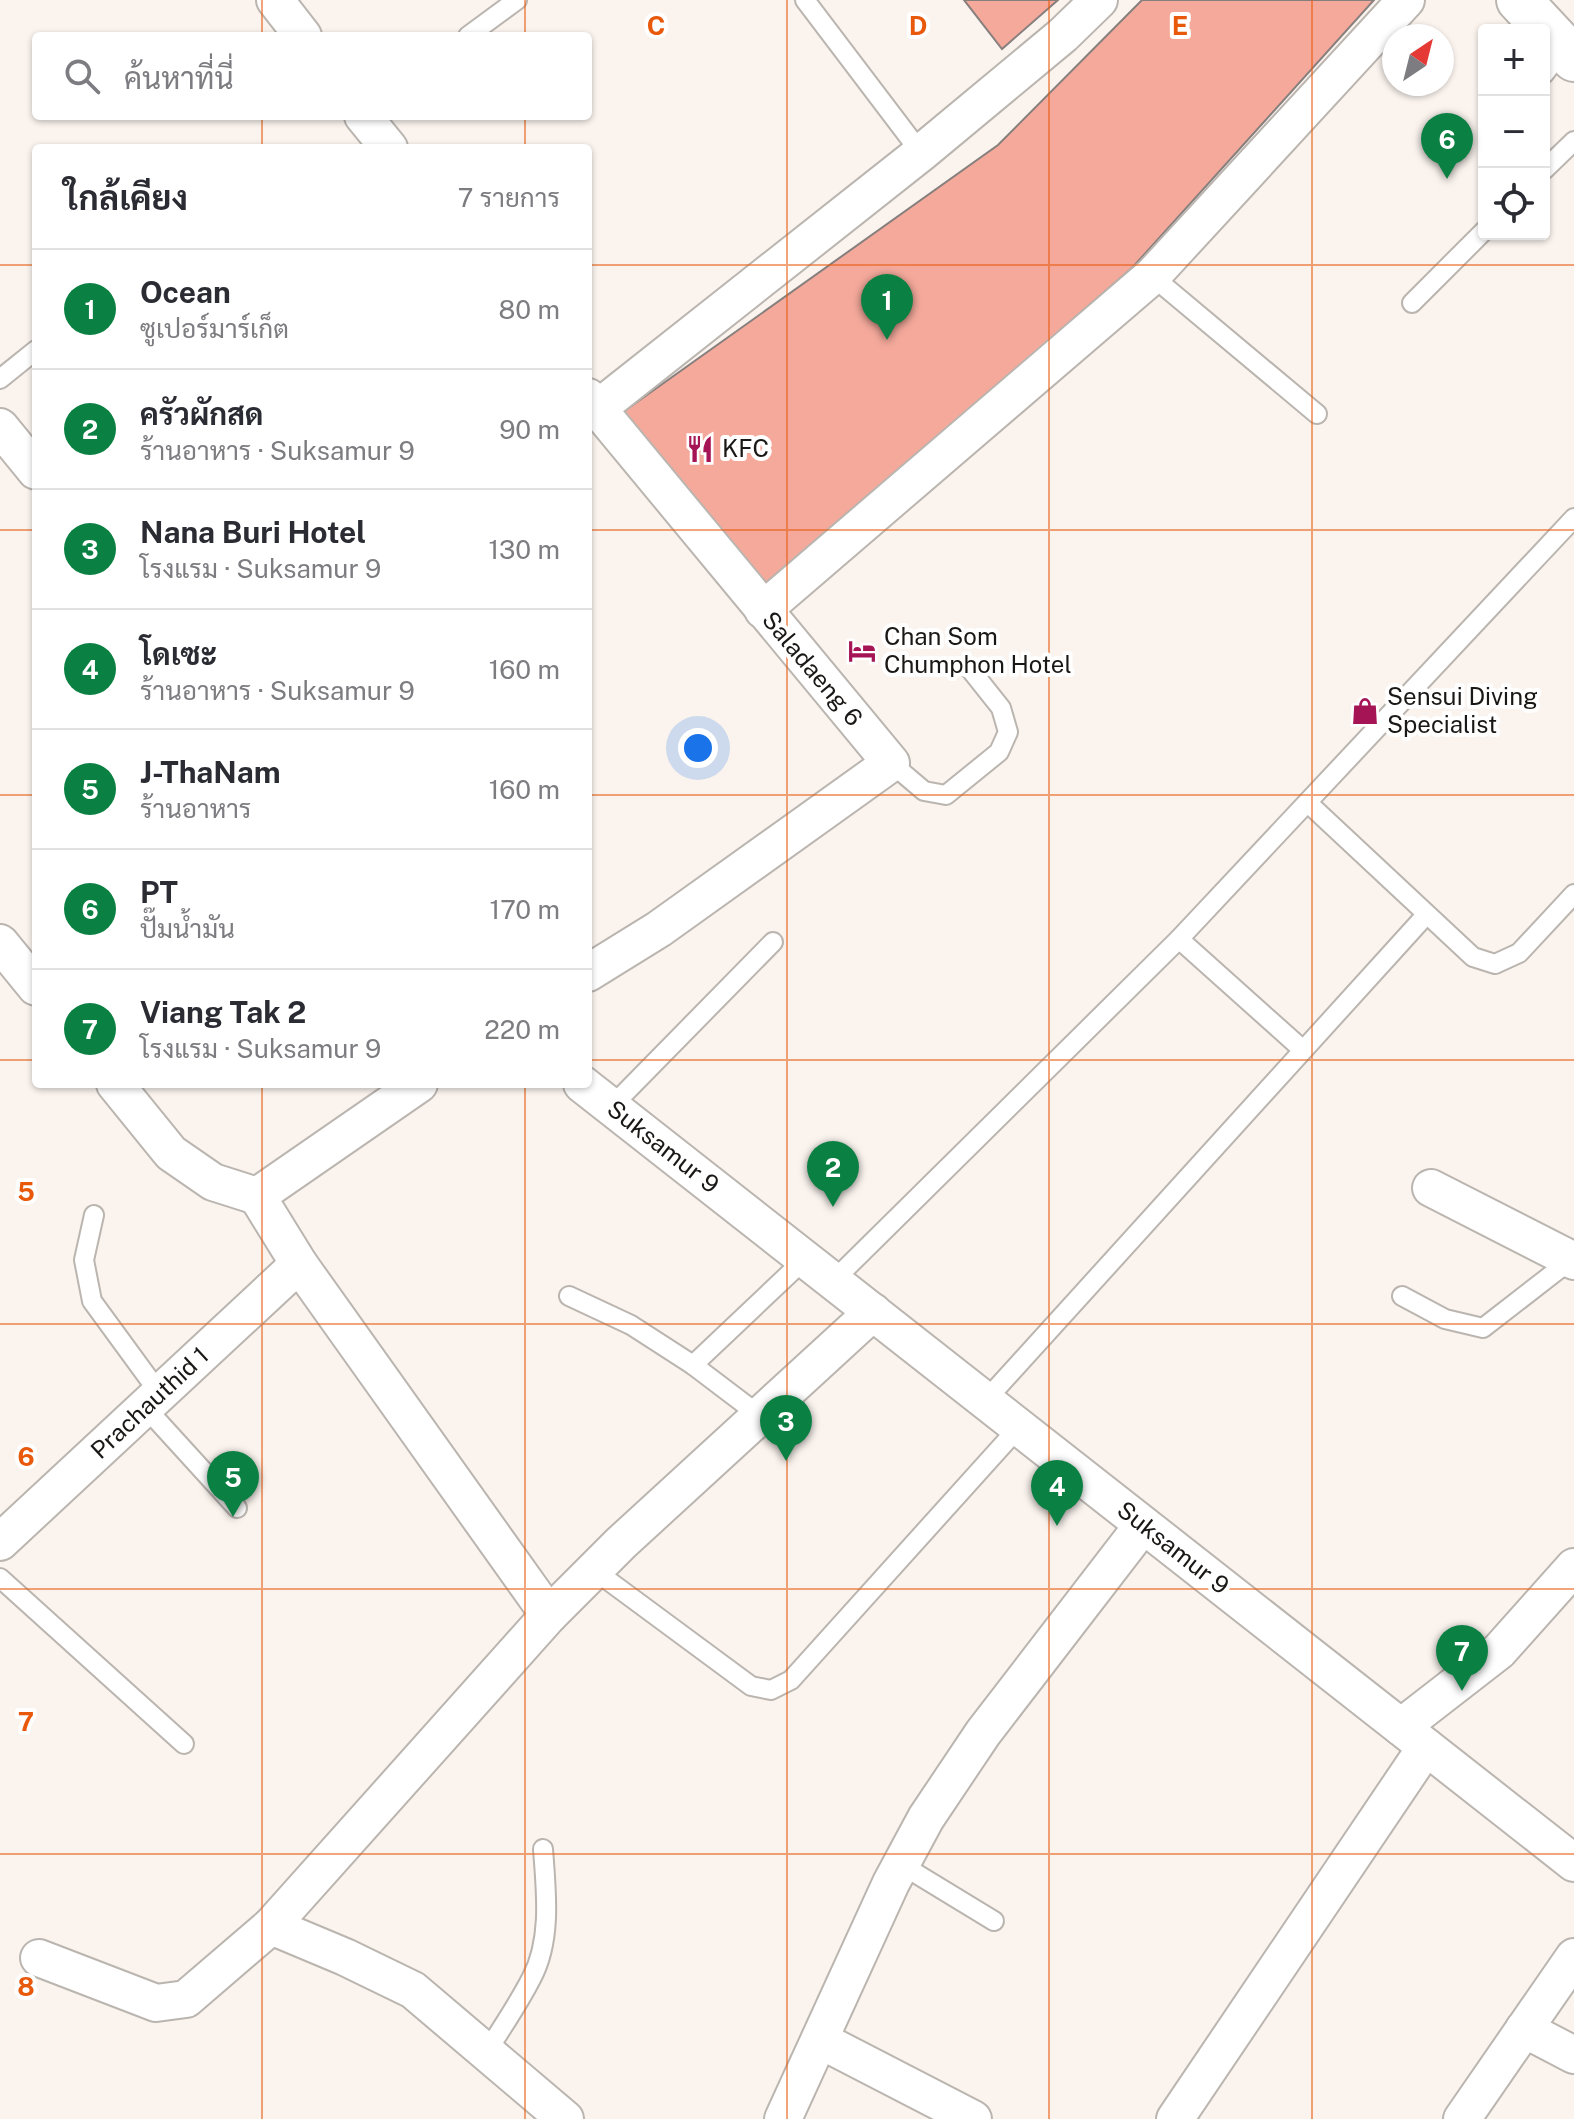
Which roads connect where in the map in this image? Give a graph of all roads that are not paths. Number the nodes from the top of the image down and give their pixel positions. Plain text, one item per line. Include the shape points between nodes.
1 (275, 0) edge
2 (517, 0) edge
3 (805, 0) edge
4 (1099, 0) edge
5 (1406, 0) edge
6 (1519, 0) edge
7 (300, 32) edge
8 (473, 32) edge
9 (1561, 61) edge
10 (366, 120) edge
11 (1574, 141) edge
12 (386, 144) edge
13 (921, 153) junction
14 (1546, 168) edge
15 (1478, 237) edge
16 (1152, 276) junction
17 (1412, 303) dead end
18 (32, 353) edge
19 (0, 379) edge
20 (593, 403) edge
21 (1317, 414) dead end
22 (0, 427) edge
23 (32, 466) edge
24 (1574, 518) edge
25 (763, 610) junction
26 (970, 669) dead end
27 (891, 763) junction
28 (1308, 803) junction
29 (1574, 894) edge
30 (1426, 915) junction
31 (1179, 939) junction
32 (773, 942) dead end
33 (0, 943) edge
34 (592, 971) edge
35 (32, 982) edge
36 (1303, 1050) junction
37 (118, 1088) edge
38 (413, 1088) edge
39 (587, 1088) edge
40 (611, 1107) junction
41 (1431, 1188) dead end
42 (257, 1196) junction
43 (94, 1215) dead end
44 (805, 1259) junction
45 (1573, 1259) edge
46 (299, 1264) junction
47 (833, 1281) junction
48 (569, 1296) dead end
49 (1402, 1296) dead end
50 (873, 1312) junction
51 (693, 1365) junction
52 (152, 1400) junction
53 (985, 1401) junction
54 (759, 1415) junction
55 (1019, 1427) junction
56 (237, 1508) dead end
57 (1143, 1525) junction
58 (0, 1542) edge
59 (594, 1570) junction
60 (0, 1578) edge
61 (1570, 1579) edge
62 (549, 1615) junction
63 (1414, 1737) junction
64 (184, 1744) dead end
65 (543, 1849) dead end
66 (1574, 1863) edge
67 (902, 1865) junction
68 (994, 1921) dead end
69 (271, 1926) junction
70 (1574, 1957) edge
71 (39, 1958) dead end
72 (1524, 2029) junction
73 (820, 2040) junction
74 (487, 2052) junction
75 (1574, 2055) edge
76 (565, 2119) edge
77 (783, 2119) edge
78 (973, 2119) edge
79 (1175, 2119) edge
80 (1462, 2119) edge

1 - 7 street
2 - 8 lane
3 - 13 lane
4 - 13 street
5 - 16 street
6 - 9 street
10 - 12 street
11 - 14 lane
13 - 20 street
15 - 17 lane
16 - 21 lane
16 - 25 street
18 - 19 lane
20 - 25 street, Saladaeng 6
22 - 23 street
24 - 28 lane
25 - 27 street, Saladaeng 6
26 - 27 lane, Saladaeng 6 via 1001,708 1008,732 999,752 946,795 924,791
27 - 34 street via 659,929
28 - 30 lane
28 - 31 lane
29 - 30 lane via 1519,953 1495,964 1473,957
30 - 36 lane
31 - 36 lane
31 - 47 lane
32 - 40 lane
33 - 35 street
36 - 53 lane
37 - 42 street via 171,1153 213,1182
38 - 42 street
39 - 40 street, Suksamur 9
40 - 44 street, Suksamur 9
41 - 45 street
42 - 46 street
43 - 52 lane via 84,1260 92,1301
44 - 47 street, Suksamur 9
44 - 51 lane
45 - 49 lane via 1483,1328 1445,1319
46 - 52 street, Prachauthid 1
46 - 62 street
47 - 50 street, Suksamur 9
48 - 51 lane via 631,1325
50 - 53 street, Suksamur 9
50 - 54 street
51 - 54 lane
52 - 56 lane
52 - 58 street, Prachauthid 1
53 - 55 street, Suksamur 9
54 - 59 street
55 - 57 street, Suksamur 9
55 - 59 lane via 791,1680 771,1690 751,1686
57 - 63 street, Suksamur 9
57 - 67 street via 983,1733 926,1818
59 - 62 street
60 - 64 lane
61 - 63 street
62 - 69 street
63 - 66 street, Suksamur 9
63 - 79 street
65 - 74 lane via 545,1923 534,1975
67 - 68 lane
67 - 73 street
69 - 71 street via 186,1999 156,2003
69 - 74 street via 413,1990
70 - 72 street
72 - 75 street
72 - 80 street
73 - 77 street
73 - 78 street
74 - 76 street

